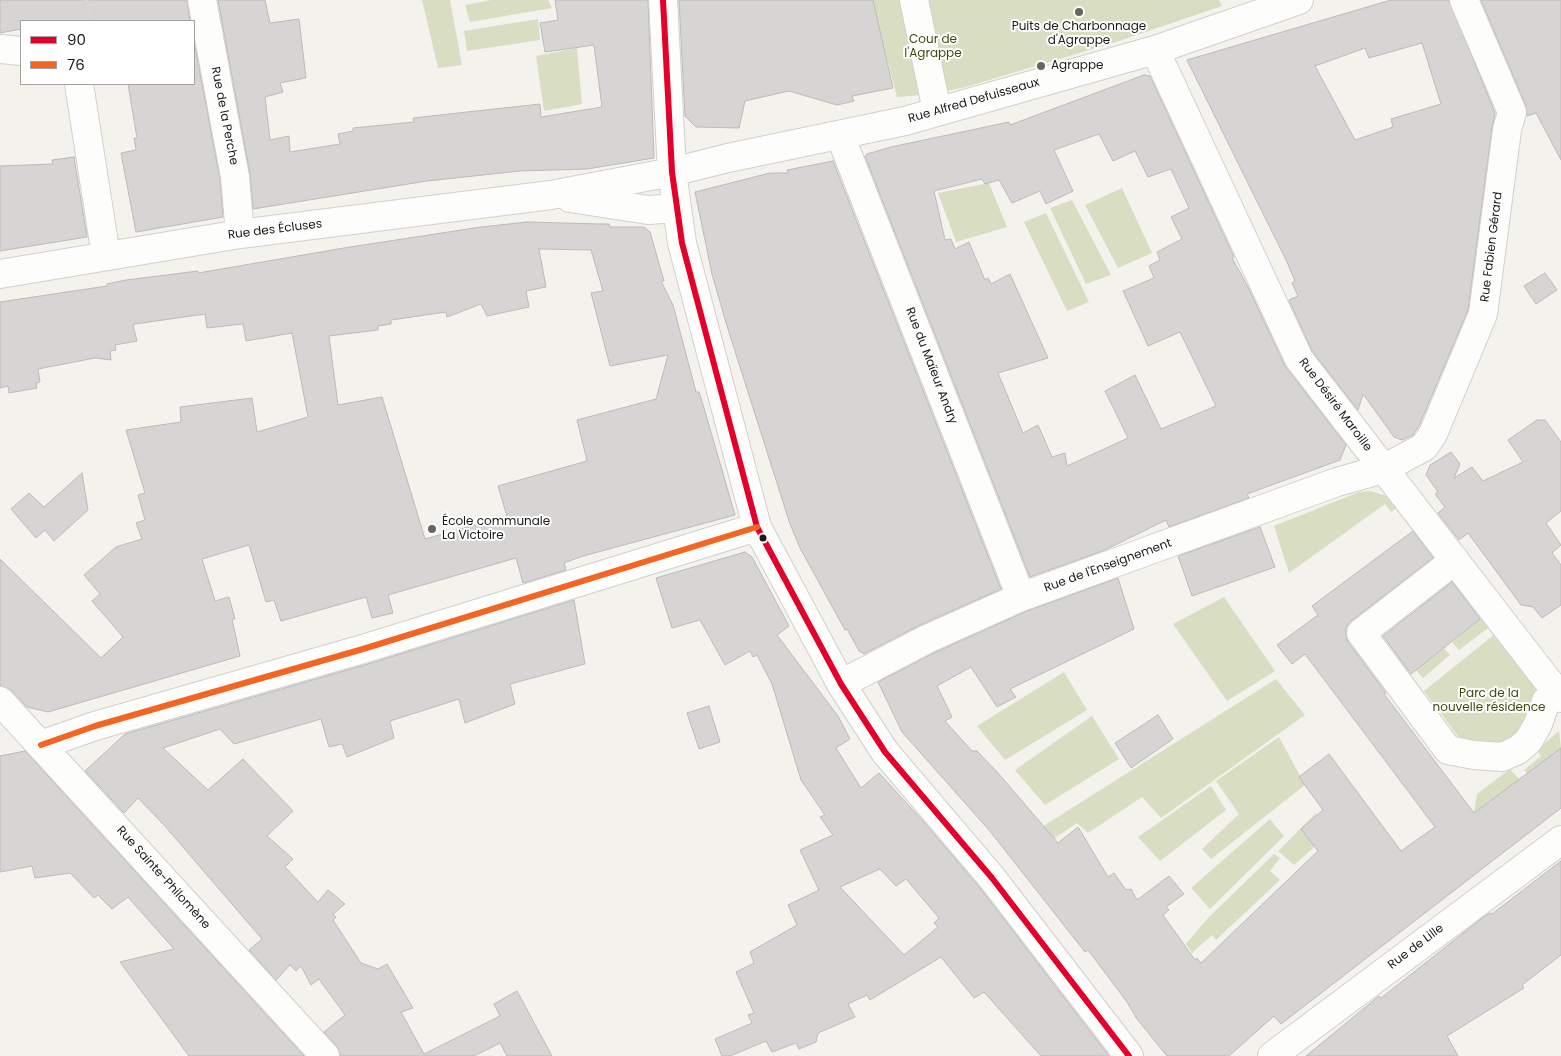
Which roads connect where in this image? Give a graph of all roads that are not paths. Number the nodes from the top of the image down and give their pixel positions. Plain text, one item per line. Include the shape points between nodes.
1 (202, 0) edge
2 (663, 0) edge
3 (914, 0) edge
4 (1299, 0) edge
5 (1464, 0) edge
6 (1236, 10) edge
7 (0, 49) edge
8 (1155, 50) junction
9 (20, 52) edge
10 (79, 85) edge
11 (937, 111) junction
12 (840, 134) junction
13 (672, 172) junction
14 (551, 195) junction
15 (677, 208) junction
16 (240, 234) junction
17 (106, 256) junction
18 (0, 274) edge
19 (1383, 469) junction
20 (757, 527) junction
21 (1455, 560) junction
22 (1022, 597) junction
23 (841, 684) junction
24 (1559, 695) edge
25 (0, 701) edge
26 (41, 745) junction
27 (1561, 840) edge
28 (325, 1056) edge
29 (1129, 1056) edge
30 (1272, 1056) edge

1 - 16 street, Rue de la Perche via 235,177
2 - 13 street
3 - 11 street
4 - 6 street, Rue Alfred Defuisseaux
5 - 19 street, Rue Fabien Gérard via 1512,112 1483,314 1433,434 1424,447
6 - 8 street, Rue Alfred Defuisseaux
7 - 9 street
8 - 11 street, Rue Alfred Defuisseaux
8 - 19 street, Rue Désiré Maroille via 1299,359
10 - 17 street
11 - 12 street, Rue Alfred Defuisseaux
12 - 13 street, Rue Alfred Defuisseaux
12 - 22 street, Rue du Maïeur Andry
13 - 14 street, Rue Alfred Defuisseaux
13 - 15 street
14 - 15 street via 648,210
14 - 16 street, Rue des Écluses
15 - 20 street via 682,243
16 - 17 street, Rue des Écluses
17 - 18 street, Rue des Écluses
19 - 21 street, Rue Désiré Maroille
19 - 22 street, Rue de l'Enseignement via 1337,482
20 - 23 street
20 - 26 street
21 - 24 street, Rue Désiré Maroille
21 - 24 street via 1361,633 1448,750 1502,757 1518,750 1529,740 1546,701
22 - 23 street, Rue de l'Enseignement via 928,639
23 - 29 street via 885,752 992,878
25 - 26 street, Rue Sainte-Philomène
26 - 28 street, Rue Sainte-Philomène
27 - 30 street, Rue de Lille

